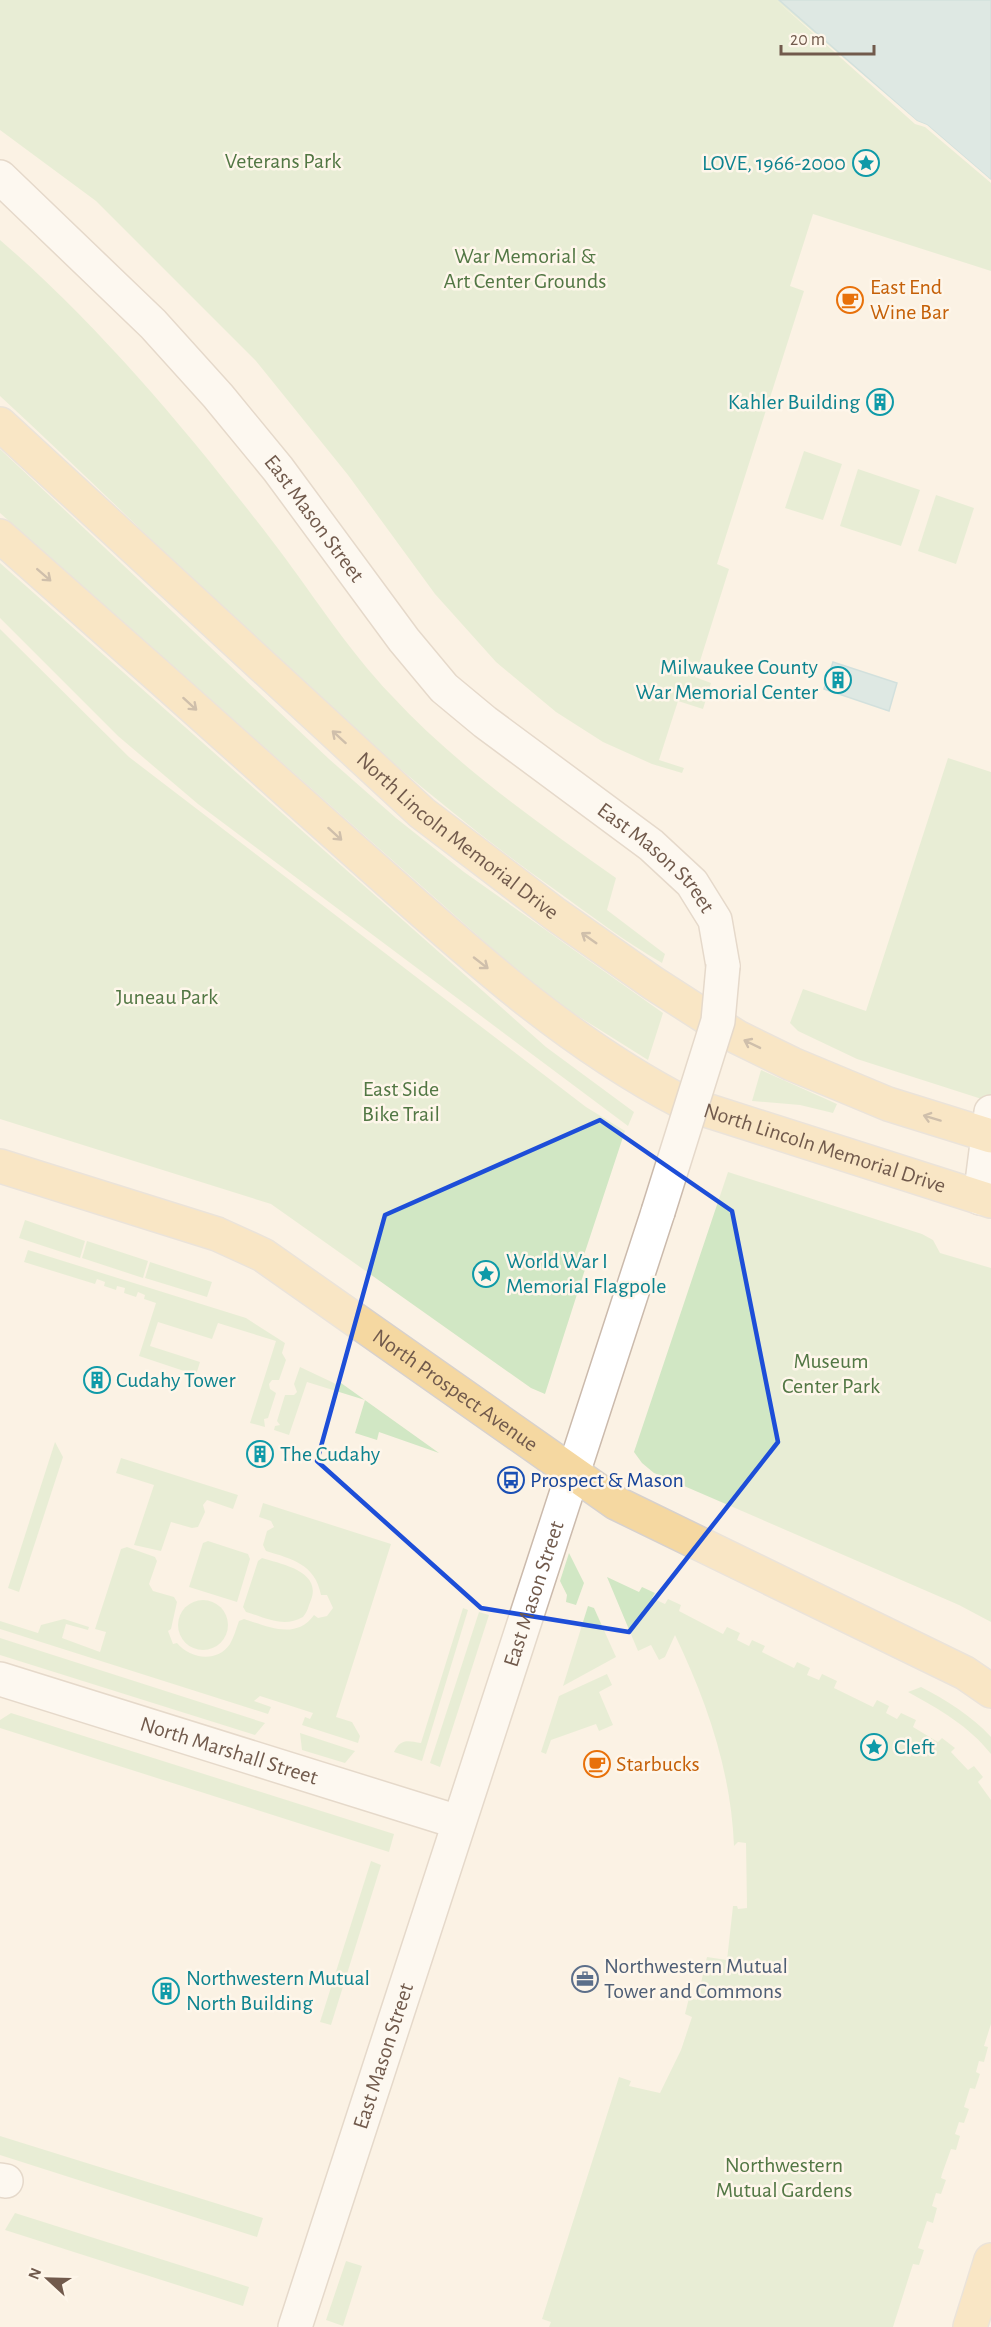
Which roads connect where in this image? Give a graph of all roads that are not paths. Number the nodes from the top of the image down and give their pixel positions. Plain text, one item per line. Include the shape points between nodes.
1 (0, 177) edge
2 (0, 424) edge
3 (0, 536) edge
4 (990, 1128) edge
5 (0, 1166) edge
6 (986, 1200) edge
7 (571, 1473) junction
8 (0, 1679) edge
9 (978, 1682) edge
10 (458, 1822) junction
11 (991, 2260) edge
12 (295, 2327) edge
13 (970, 2327) edge

1 - 7 street, East Mason Street, bridge via 153,324 218,396 278,468 404,640 444,688 651,845 692,883 715,920 723,966 718,1021
4 -> 2 main road, North Lincoln Memorial Drive via 888,1104 792,1064 737,1036 555,914 422,813
3 -> 6 main road, North Lincoln Memorial Drive via 472,956 582,1044 684,1103
4 - 6 street
5 - 7 main road, North Prospect Avenue via 217,1234 263,1255
7 - 9 main road, North Prospect Avenue via 616,1503
7 - 10 street, East Mason Street
8 - 10 street, North Marshall Street
10 - 12 street, East Mason Street
11 - 13 main road

